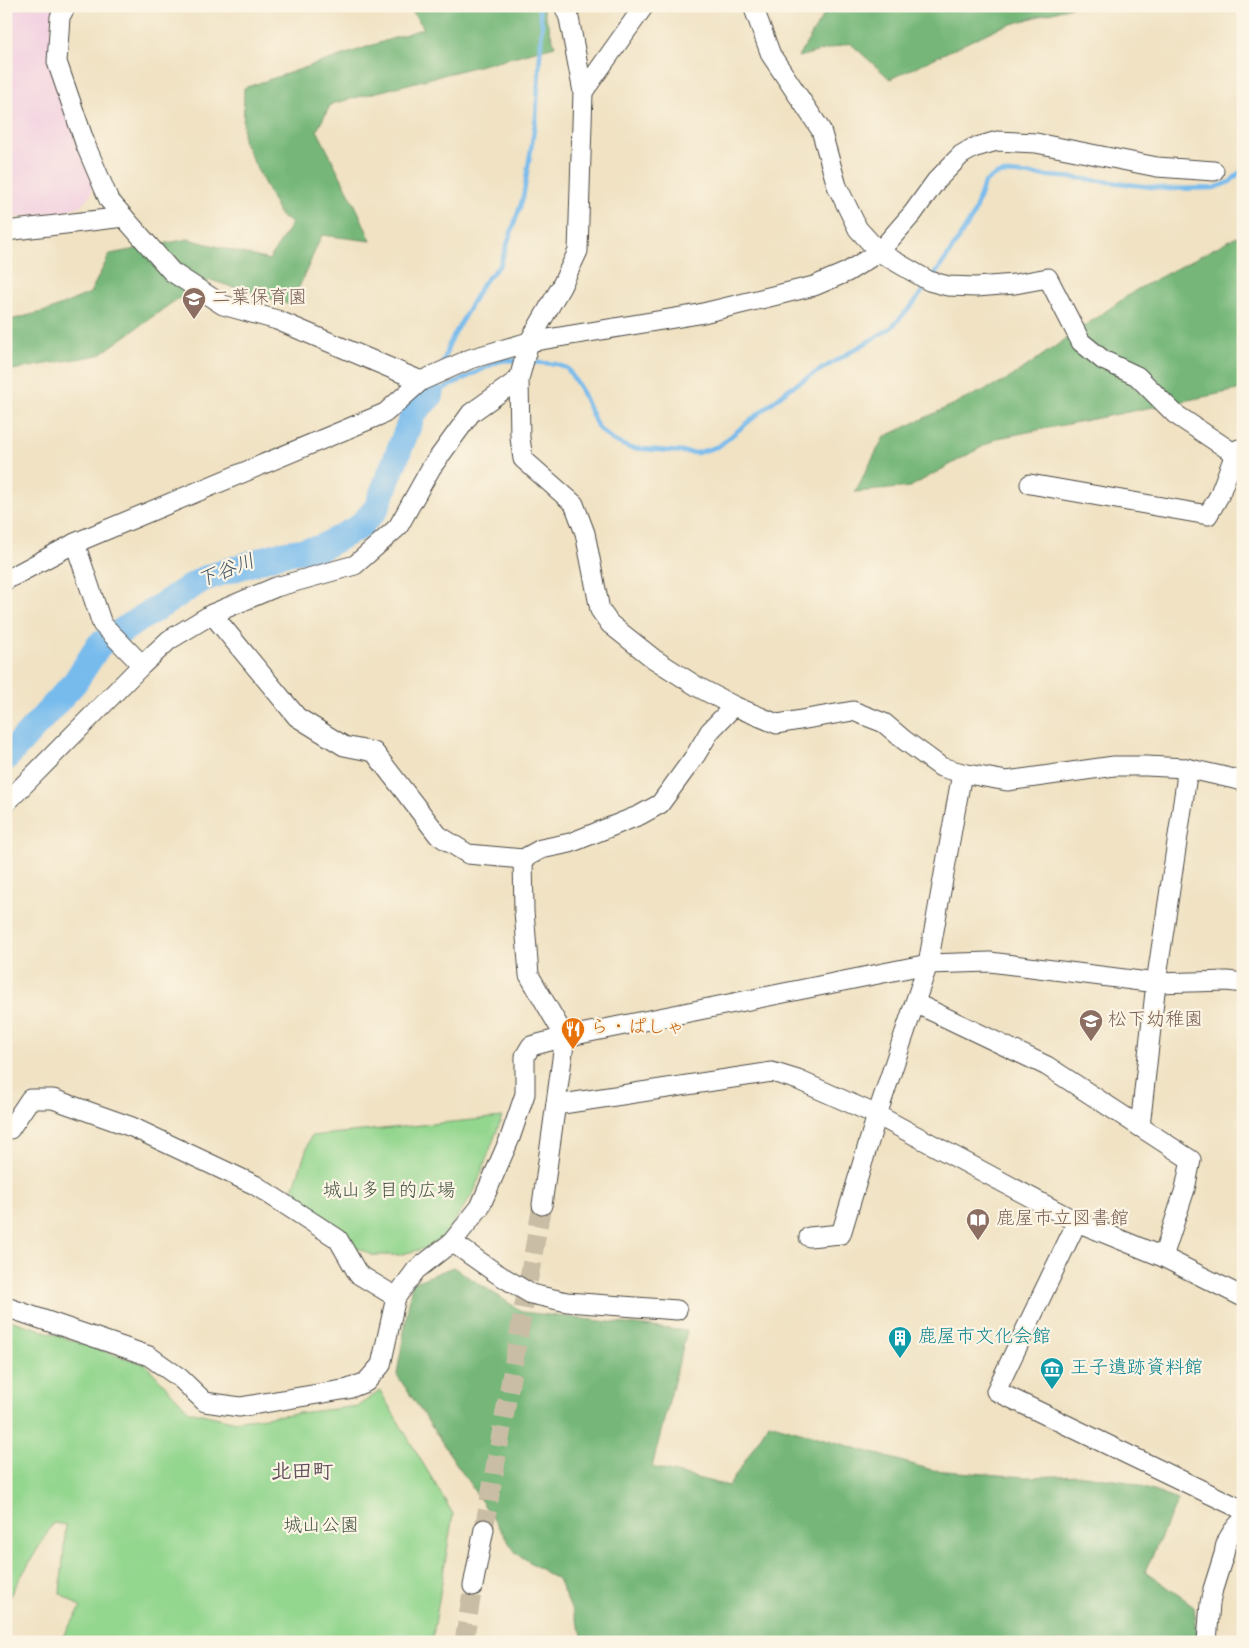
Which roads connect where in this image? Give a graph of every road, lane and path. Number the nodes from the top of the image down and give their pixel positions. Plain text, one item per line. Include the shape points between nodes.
1 (66, 6) edge
2 (564, 6) edge
3 (644, 6) edge
4 (753, 6) edge
5 (583, 92) junction
6 (1214, 171) dead end
7 (124, 217) junction
8 (6, 231) edge
9 (880, 252) junction
10 (529, 342) junction
11 (519, 379) junction
12 (421, 380) junction
13 (1239, 452) edge
14 (1030, 484) dead end
15 (75, 543) junction
16 (6, 580) edge
17 (212, 614) junction
18 (142, 665) junction
19 (734, 706) junction
20 (1186, 768) junction
21 (962, 773) junction
22 (1243, 781) edge
23 (6, 804) edge
24 (523, 859) junction
25 (928, 964) junction
26 (1156, 983) junction
27 (1243, 983) edge
28 (915, 1003) junction
29 (565, 1037) junction
30 (556, 1105) junction
31 (877, 1115) junction
32 (1140, 1127) junction
33 (6, 1128) edge
34 (542, 1205) tunnel mouth
35 (1076, 1222) junction
36 (809, 1237) dead end
37 (452, 1242) junction
38 (1163, 1257) junction
39 (396, 1297) junction
40 (1243, 1297) edge
41 (6, 1307) edge
42 (677, 1310) dead end
43 (1243, 1510) edge
44 (1243, 1520) edge
45 (484, 1529) tunnel mouth
46 (473, 1586) tunnel mouth
47 (1207, 1642) edge

1 - 7 street via 60,18 57,62 101,182 109,200
2 - 5 street
3 - 5 street
4 - 9 street via 771,55 822,130 837,186 858,229
5 - 10 street via 578,251
6 - 9 street via 1157,167 1036,143 997,141 962,155 936,181
7 - 8 street
7 - 12 street via 172,272 223,305 277,320
9 - 10 street via 847,272 814,286 699,314
9 - 13 street via 929,281 948,286 1015,284 1048,278 1081,342 1103,360 1137,376 1175,414
10 - 11 street
10 - 12 street via 470,360
11 - 17 street via 472,413 431,468 398,527 355,565 276,587
11 - 19 street via 523,459 574,504 585,533 600,610 610,624 654,659
12 - 15 street via 385,413
13 - 14 street via 1208,515
15 - 16 street
15 - 18 street via 102,624
17 - 18 street via 169,640
17 - 24 street via 297,717 344,746 374,752 438,836 468,854
18 - 23 street
19 - 21 street via 777,724 853,711 884,723 941,767
19 - 24 street via 710,731 660,804 640,815
20 - 21 street via 1114,766 1007,781
20 - 22 street
20 - 26 street
21 - 25 street
24 - 29 street via 529,975
25 - 26 street via 990,962
25 - 28 street
25 - 29 street
26 - 27 street
26 - 32 street
28 - 31 street
28 - 32 street via 1047,1066
29 - 30 street
29 - 37 street via 531,1046 525,1056 525,1094 510,1138 480,1207
30 - 31 street via 772,1072
30 - 34 street
31 - 35 street
31 - 36 street via 841,1234
32 - 38 street via 1191,1160 1186,1189
33 - 39 street via 10,1129 30,1099 53,1099 132,1127 255,1186 338,1239 358,1274
35 - 38 street
35 - 43 street via 996,1391
37 - 39 street via 416,1270
37 - 42 street via 531,1294 567,1302
38 - 40 street
39 - 41 street via 381,1365 366,1382 348,1389 240,1407 206,1402 149,1356
44 - 47 street via 1233,1528 1225,1548 1210,1603
45 - 46 street

